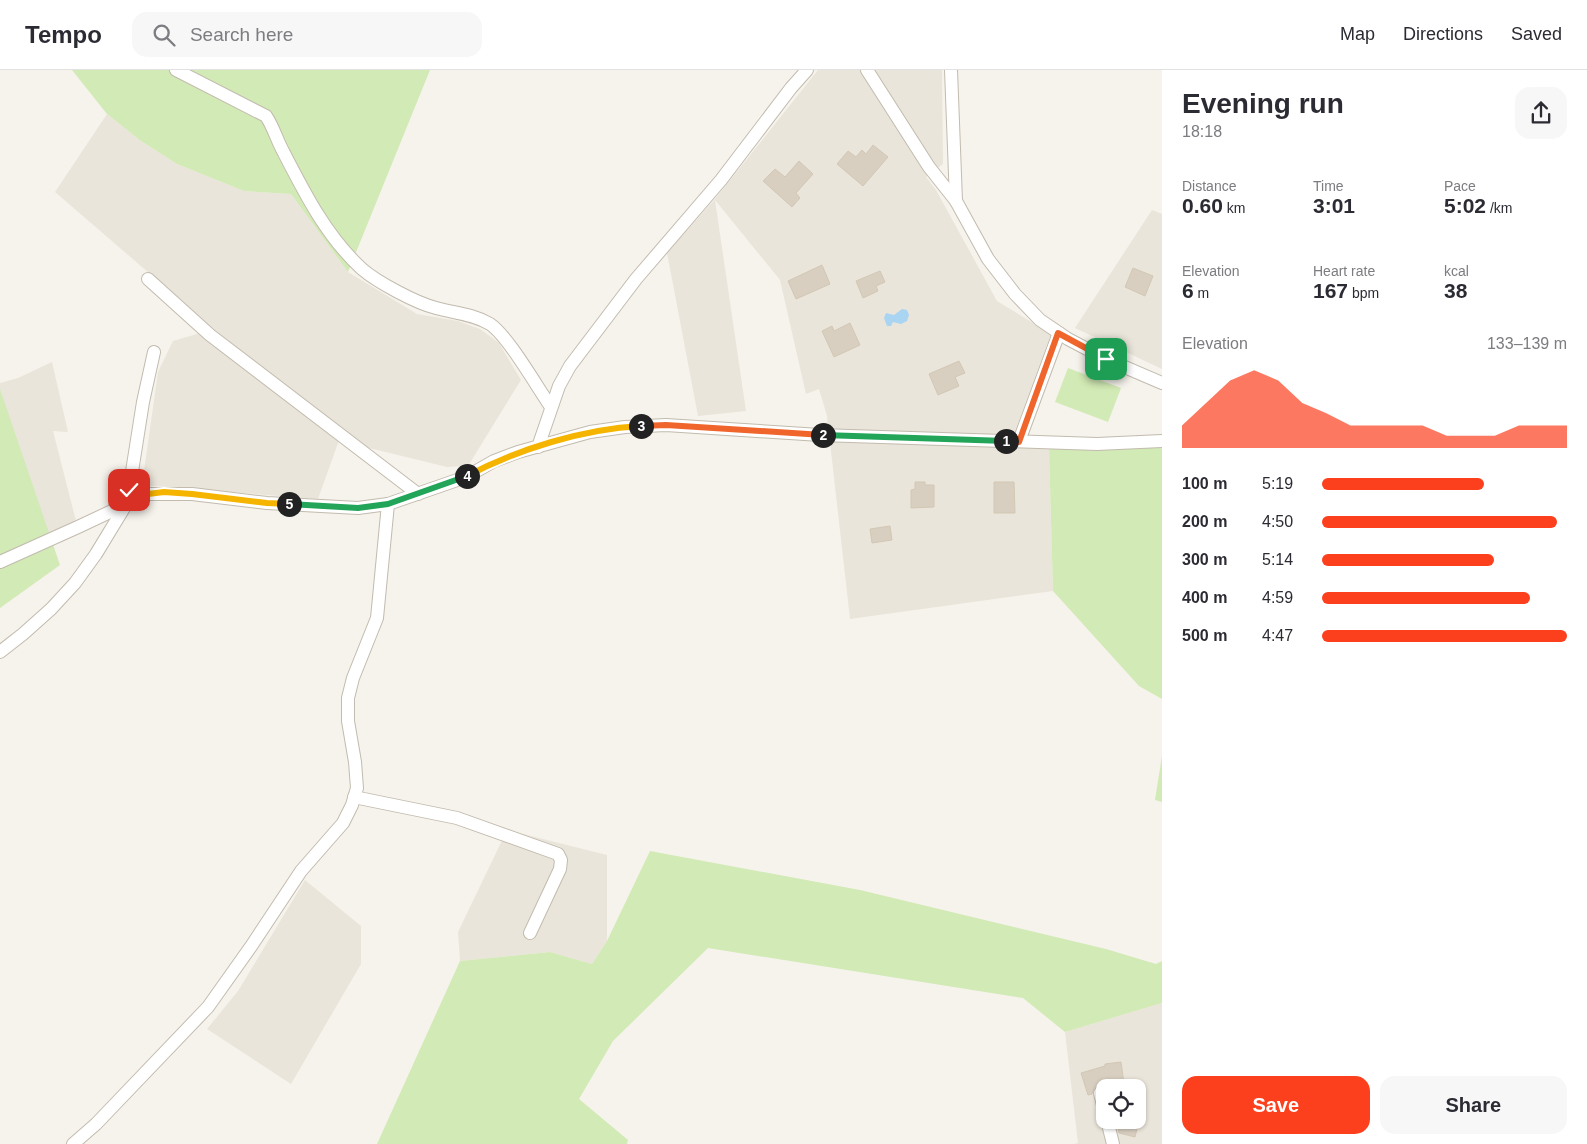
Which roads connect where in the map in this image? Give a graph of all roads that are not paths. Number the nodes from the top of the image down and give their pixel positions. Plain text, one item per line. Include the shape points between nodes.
1 (176, 70) edge
2 (807, 70) edge
3 (867, 70) edge
4 (951, 70) edge
5 (956, 201) junction
6 (148, 279) dead end
7 (1058, 333) junction
8 (154, 352) dead end
9 (1162, 383) edge
10 (551, 407) junction
11 (1162, 441) edge
12 (1019, 442) junction
13 (538, 447) junction
14 (418, 494) junction
15 (127, 503) junction
16 (388, 504) junction
17 (0, 562) edge
18 (0, 652) edge
19 (354, 797) junction
20 (530, 932) dead end
21 (1109, 1129) edge
22 (73, 1144) edge
23 (1113, 1144) edge

1 - 10 street via 266,116 313,208 363,270 419,302 465,314 492,326
2 - 10 street via 721,180 596,330 570,366
3 - 5 street via 929,167
4 - 5 street
5 - 7 street via 988,258 1015,294
6 - 14 street via 210,335
7 - 9 street via 1106,359
7 - 12 street
8 - 15 street via 142,402
10 - 13 street
11 - 12 street via 1097,444
12 - 13 street via 820,435 666,425 590,432
13 - 14 street via 502,458
14 - 16 street
15 - 16 street via 148,494 164,492 358,508
15 - 17 street
15 - 18 street via 75,583 51,609
16 - 19 street via 376,618 348,698 357,788
19 - 20 street via 457,818 558,854 560,869
19 - 22 street via 343,823 300,871 208,1007
21 - 23 street

